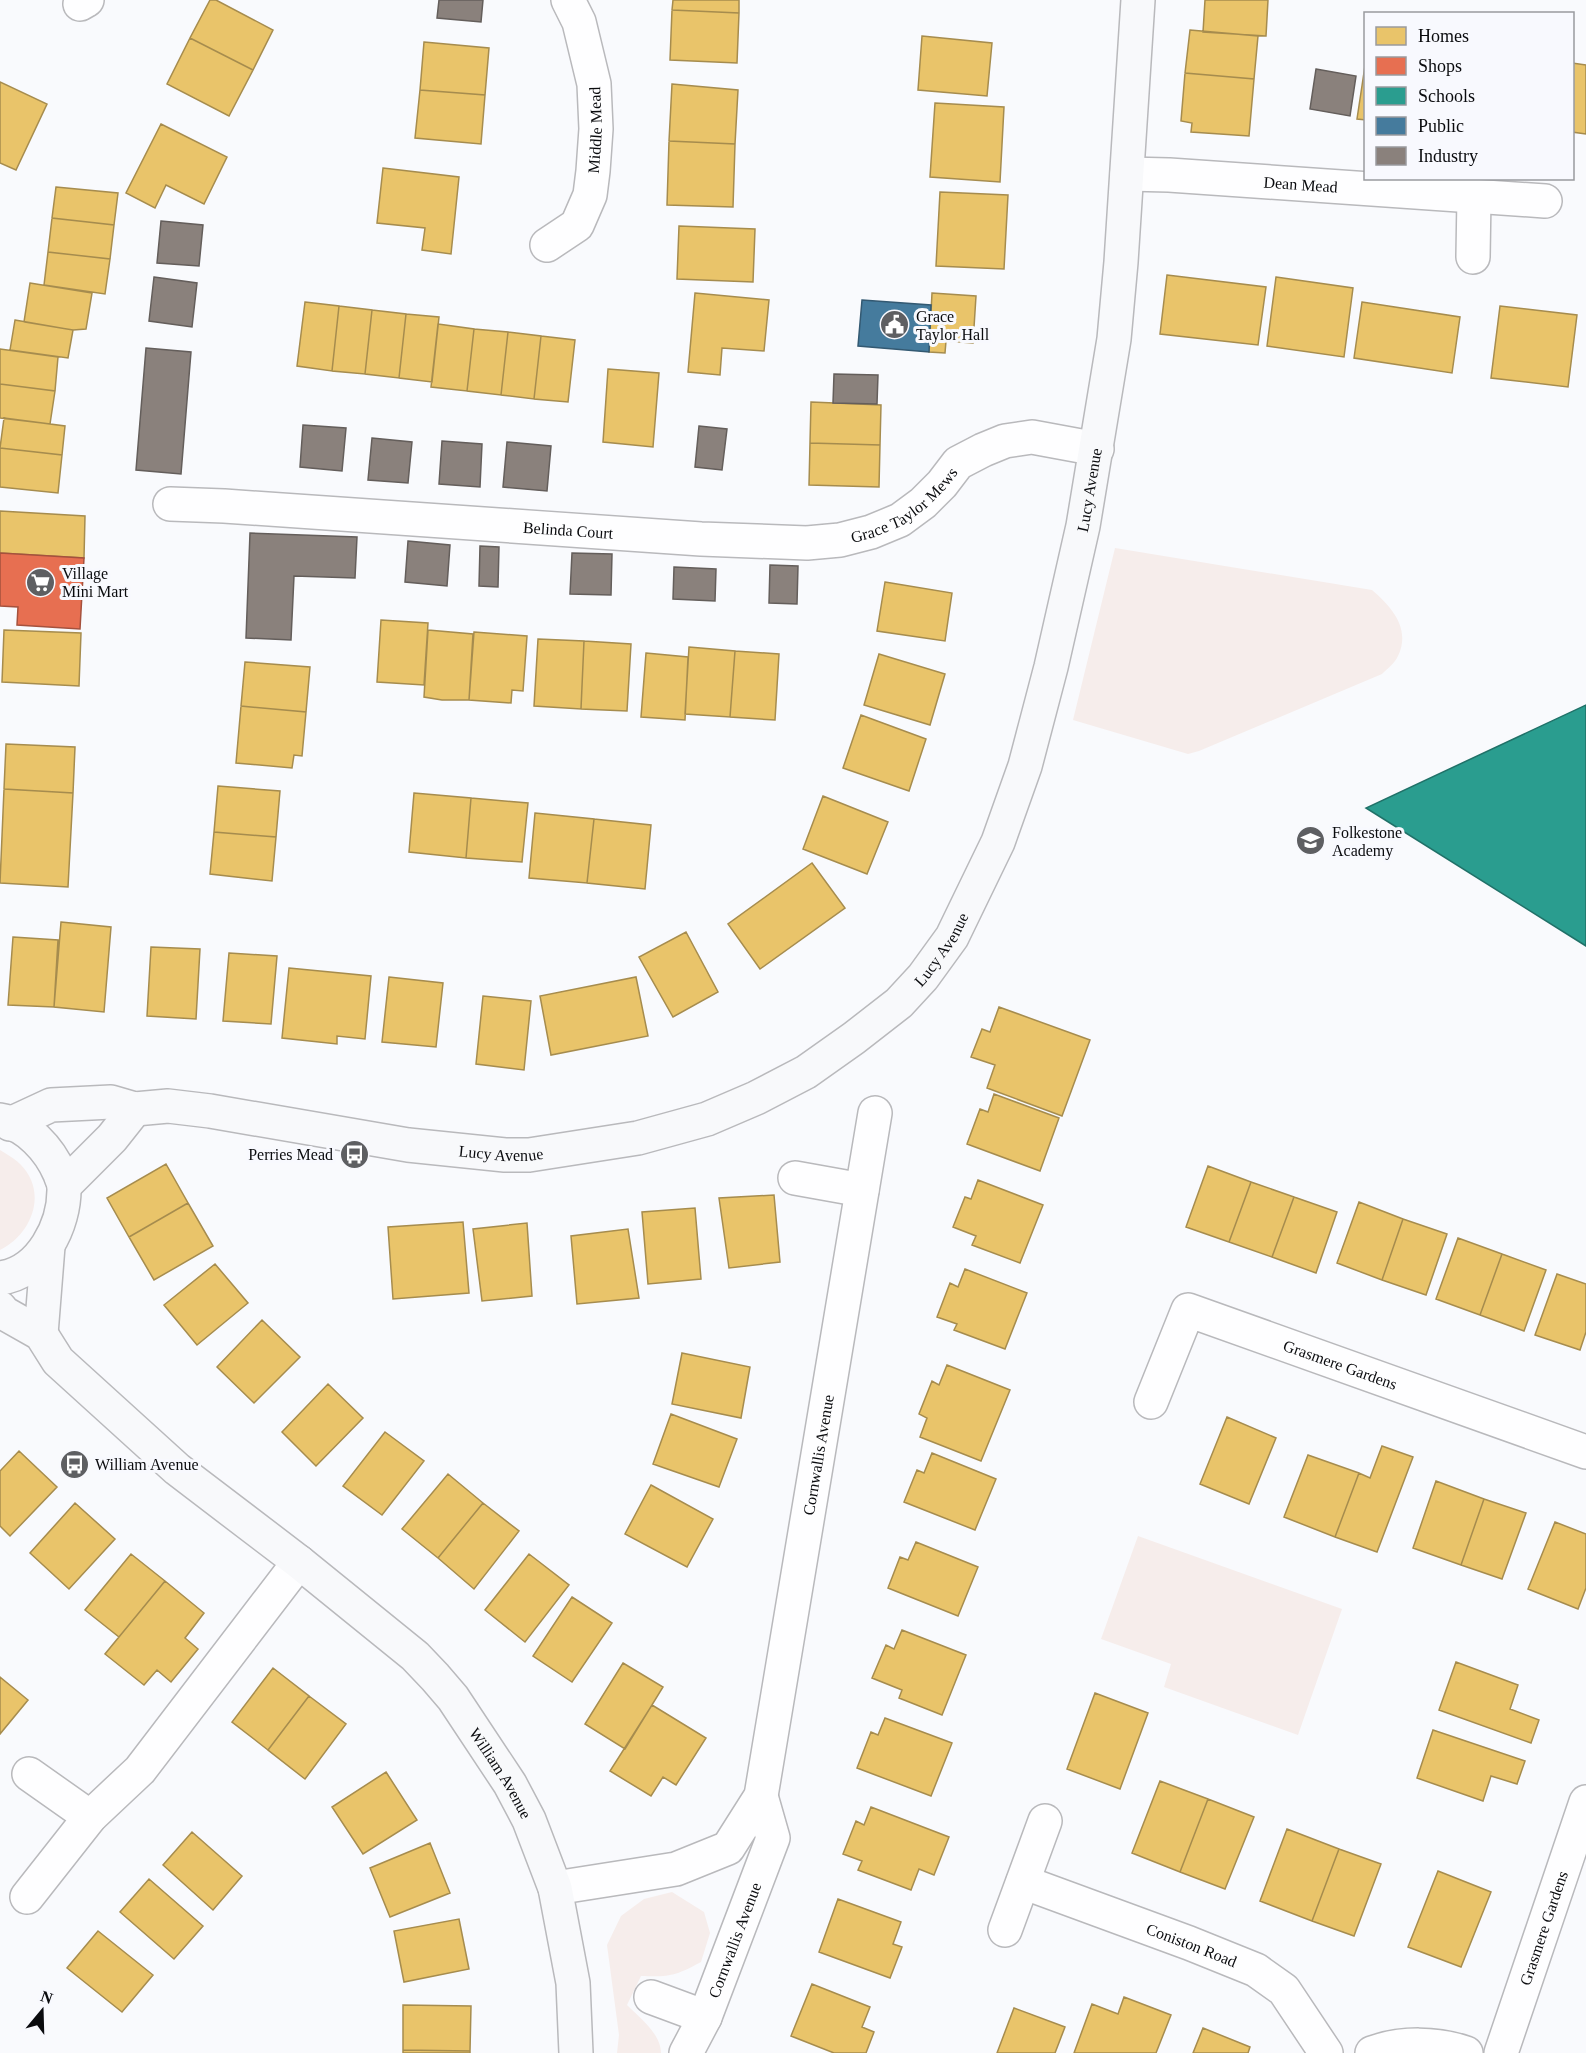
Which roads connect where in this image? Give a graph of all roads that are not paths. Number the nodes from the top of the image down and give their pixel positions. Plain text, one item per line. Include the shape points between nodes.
1 (568, 0) edge
2 (1138, 0) edge
3 (1127, 174) junction
4 (1474, 197) junction
5 (1545, 201) dead end
6 (547, 245) dead end
7 (1473, 257) dead end
8 (1097, 449) junction
9 (170, 504) dead end
10 (807, 543) joint
11 (135, 1109) junction
12 (875, 1113) dead end
13 (5, 1122) edge
14 (795, 1178) dead end
15 (64, 1186) junction
16 (861, 1190) junction
17 (48, 1246) junction
18 (0, 1278) edge
19 (0, 1308) edge
20 (41, 1334) junction
21 (1151, 1402) dead end
22 (1586, 1452) edge
23 (299, 1562) junction
24 (29, 1774) dead end
25 (761, 1796) junction
26 (1586, 1802) edge
27 (90, 1817) junction
28 (1045, 1821) dead end
29 (1023, 1882) junction
30 (555, 1888) junction
31 (27, 1897) dead end
32 (1005, 1930) dead end
33 (651, 1996) dead end
34 (705, 2017) junction
35 (576, 2053) edge
36 (686, 2053) edge
37 (1326, 2053) edge
38 (1372, 2053) edge
39 (1466, 2053) edge
40 (1501, 2053) edge

1 - 6 street, Middle Mead via 579,22 594,84 596,129 590,195 577,225
2 - 3 street, Lucy Avenue
3 - 4 street, Dean Mead
3 - 8 street, Lucy Avenue via 1114,339
4 - 5 street, Dean Mead
4 - 7 street
8 - 10 street, Grace Taylor Mews via 1032,437 1005,441 958,463 923,503 900,520 840,540
8 - 11 street, Lucy Avenue via 1038,723 998,842 952,937 923,977 899,1002 806,1072 707,1119 638,1138 529,1155 408,1145 168,1106
9 - 10 street, Belinda Court
11 - 13 street, Lucy Avenue via 111,1102 51,1105
11 - 15 street
12 - 16 street, Cornwallis Avenue
13 - 15 street via 42,1145
14 - 16 street
15 - 17 street via 60,1221
16 - 25 street, Cornwallis Avenue
17 - 18 street via 29,1266
17 - 20 street
19 - 20 street, William Avenue
20 - 23 street, William Avenue via 58,1361 177,1469
21 - 22 street, Grasmere Gardens via 1188,1310
23 - 27 street via 140,1770
23 - 30 street, William Avenue via 415,1656 453,1698 529,1820
24 - 27 street
25 - 30 street, Cornwallis Avenue via 728,1848 676,1869
25 - 34 street, Cornwallis Avenue via 773,1838
26 - 40 street, Grasmere Gardens
27 - 31 street
28 - 29 street
29 - 32 street
29 - 37 street, Coniston Road via 1256,1970 1284,1990
30 - 35 street, William Avenue via 573,1983
33 - 34 street, Cornwallis Avenue
34 - 36 street, Cornwallis Avenue
38 - 39 street via 1429,2045

